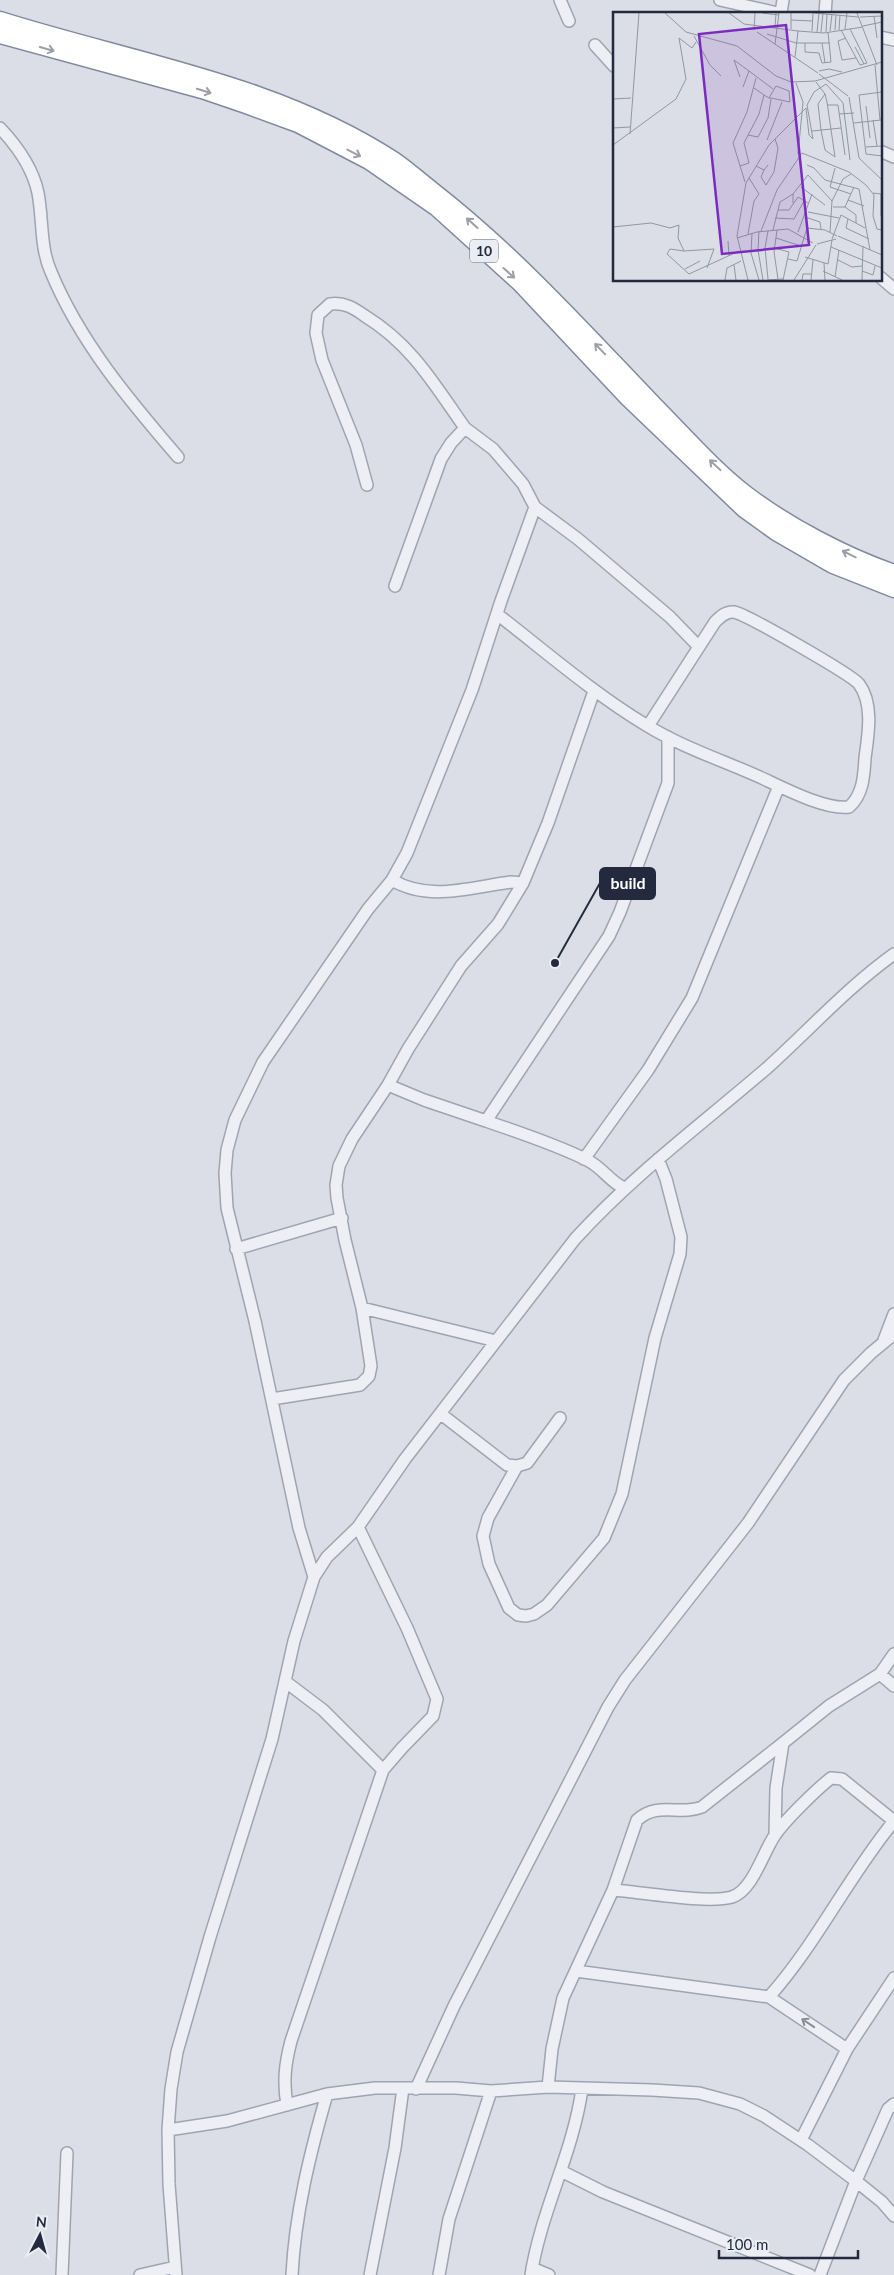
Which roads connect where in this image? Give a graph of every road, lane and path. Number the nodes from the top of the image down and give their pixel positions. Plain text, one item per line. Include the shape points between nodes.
1 (560, 0) edge
2 (720, 0) edge
3 (772, 12) edge
4 (0, 20) edge
5 (569, 21) dead end
6 (0, 35) edge
7 (595, 46) dead end
8 (613, 65) edge
9 (0, 128) edge
10 (882, 151) edge
11 (894, 157) edge
12 (882, 279) edge
13 (894, 289) edge
14 (466, 428) junction
15 (178, 457) dead end
16 (367, 485) dead end
17 (535, 506) junction
18 (894, 573) edge
19 (395, 586) dead end
20 (894, 589) edge
21 (497, 614) junction
22 (699, 647) junction
23 (594, 691) junction
24 (648, 726) junction
25 (668, 737) junction
26 (778, 786) junction
27 (392, 880) junction
28 (522, 883) junction
29 (894, 954) edge
30 (388, 1085) junction
31 (486, 1120) junction
32 (584, 1159) junction
33 (658, 1159) junction
34 (624, 1188) junction
35 (342, 1218) junction
36 (236, 1249) junction
37 (362, 1308) junction
38 (894, 1314) edge
39 (889, 1337) edge
40 (496, 1341) junction
41 (272, 1399) junction
42 (441, 1414) junction
43 (560, 1418) dead end
44 (517, 1466) junction
45 (358, 1527) junction
46 (314, 1577) junction
47 (894, 1654) edge
48 (880, 1674) junction
49 (286, 1682) junction
50 (894, 1686) edge
51 (783, 1743) junction
52 (383, 1770) junction
53 (894, 1821) edge
54 (775, 1835) junction
55 (613, 1890) junction
56 (576, 1971) junction
57 (894, 1978) edge
58 (889, 1994) edge
59 (769, 1997) junction
60 (847, 2049) junction
61 (548, 2087) junction
62 (403, 2088) junction
63 (416, 2088) junction
64 (582, 2089) junction
65 (491, 2091) junction
66 (327, 2094) junction
67 (894, 2104) edge
68 (287, 2105) junction
69 (168, 2130) junction
70 (801, 2140) junction
71 (67, 2153) dead end
72 (561, 2171) junction
73 (856, 2182) junction
74 (882, 2202) junction
75 (894, 2207) edge
76 (894, 2216) edge
77 (175, 2271) edge
78 (532, 2272) edge
79 (62, 2275) edge
80 (140, 2275) edge
81 (292, 2275) edge
82 (370, 2275) edge
83 (439, 2275) edge
84 (549, 2275) edge
85 (810, 2275) edge
86 (820, 2275) edge

1 - 5 street
2 - 3 street
18 -> 4 highway, 10 via 788,522 746,494 688,440 517,263 455,208 395,162 326,123 252,93 183,70
6 -> 20 highway, 10 via 246,105 298,124 369,161 437,208 520,283 628,398 744,509 832,565
7 - 8 street
9 - 15 street via 32,175 38,194 49,269 76,324 130,400
10 - 11 street
12 - 13 street
14 - 16 street via 406,347 354,309 344,304 330,304 320,311 316,323 322,360 356,445
14 - 17 street via 493,449 524,484
14 - 19 street via 441,459
17 - 21 street
17 - 22 street via 670,616
21 - 23 street
21 - 27 street via 472,690 421,820
22 - 24 street
22 - 26 street via 720,616 735,612 841,671 863,691 868,731 862,784 854,803 842,808
23 - 24 street
23 - 28 street via 548,822
24 - 25 street
25 - 26 street
25 - 31 street via 668,783 609,936
26 - 32 street via 692,998 648,1070
27 - 28 street via 408,888 436,892
27 - 36 street via 368,909 263,1062 235,1120 225,1173 227,1208
28 - 30 street via 498,924 461,966
29 - 33 street via 761,1073
30 - 31 street
30 - 35 street via 352,1139 339,1166 336,1185
31 - 32 street
32 - 34 street via 599,1166
33 - 34 street
33 - 44 street via 666,1179 681,1245 655,1338 622,1494 604,1538 547,1605 526,1616 518,1615 509,1608 489,1564 483,1536 488,1518
34 - 40 street via 574,1239
35 - 36 street
35 - 37 street
36 - 41 street
37 - 40 street
37 - 41 street via 371,1366 370,1376 364,1383
38 - 39 street
39 - 63 street via 844,1380 748,1523 620,1687 454,2006
40 - 42 street
41 - 46 street via 299,1528
42 - 44 street via 508,1465
42 - 45 street
43 - 44 street via 527,1463
45 - 46 street via 327,1557
45 - 52 street via 407,1628 437,1700 433,1716
46 - 49 street via 294,1641
47 - 48 street
48 - 50 street
48 - 51 street via 829,1706
49 - 52 street via 323,1710
49 - 69 street via 272,1739 183,2028 174,2070
51 - 54 street via 776,1788
51 - 55 street via 702,1807 645,1813 637,1820
52 - 68 street via 291,2041 284,2078
53 - 54 street via 842,1779 832,1778
53 - 59 street via 808,1947
54 - 55 street via 759,1866 741,1892 734,1896 705,1899
55 - 56 street
56 - 59 street
56 - 61 street via 563,1998
57 - 58 street
58 - 60 street
60 -> 59 street
60 - 70 street
61 - 64 street
61 - 65 street
62 - 63 street
62 - 66 street
62 - 82 street via 395,2148
63 - 65 street
64 - 70 street via 652,2090 720,2097 764,2116
64 - 72 street via 577,2122
65 - 83 street via 447,2224
66 - 68 street
66 - 81 street via 300,2210
67 - 73 street via 888,2109
68 - 69 street via 227,2121
69 - 77 street
70 - 73 street
71 - 79 street
72 - 78 street
72 - 85 street via 603,2192
73 - 74 street
73 - 86 street
74 - 75 street
74 - 76 street
77 - 80 street
78 - 84 street

